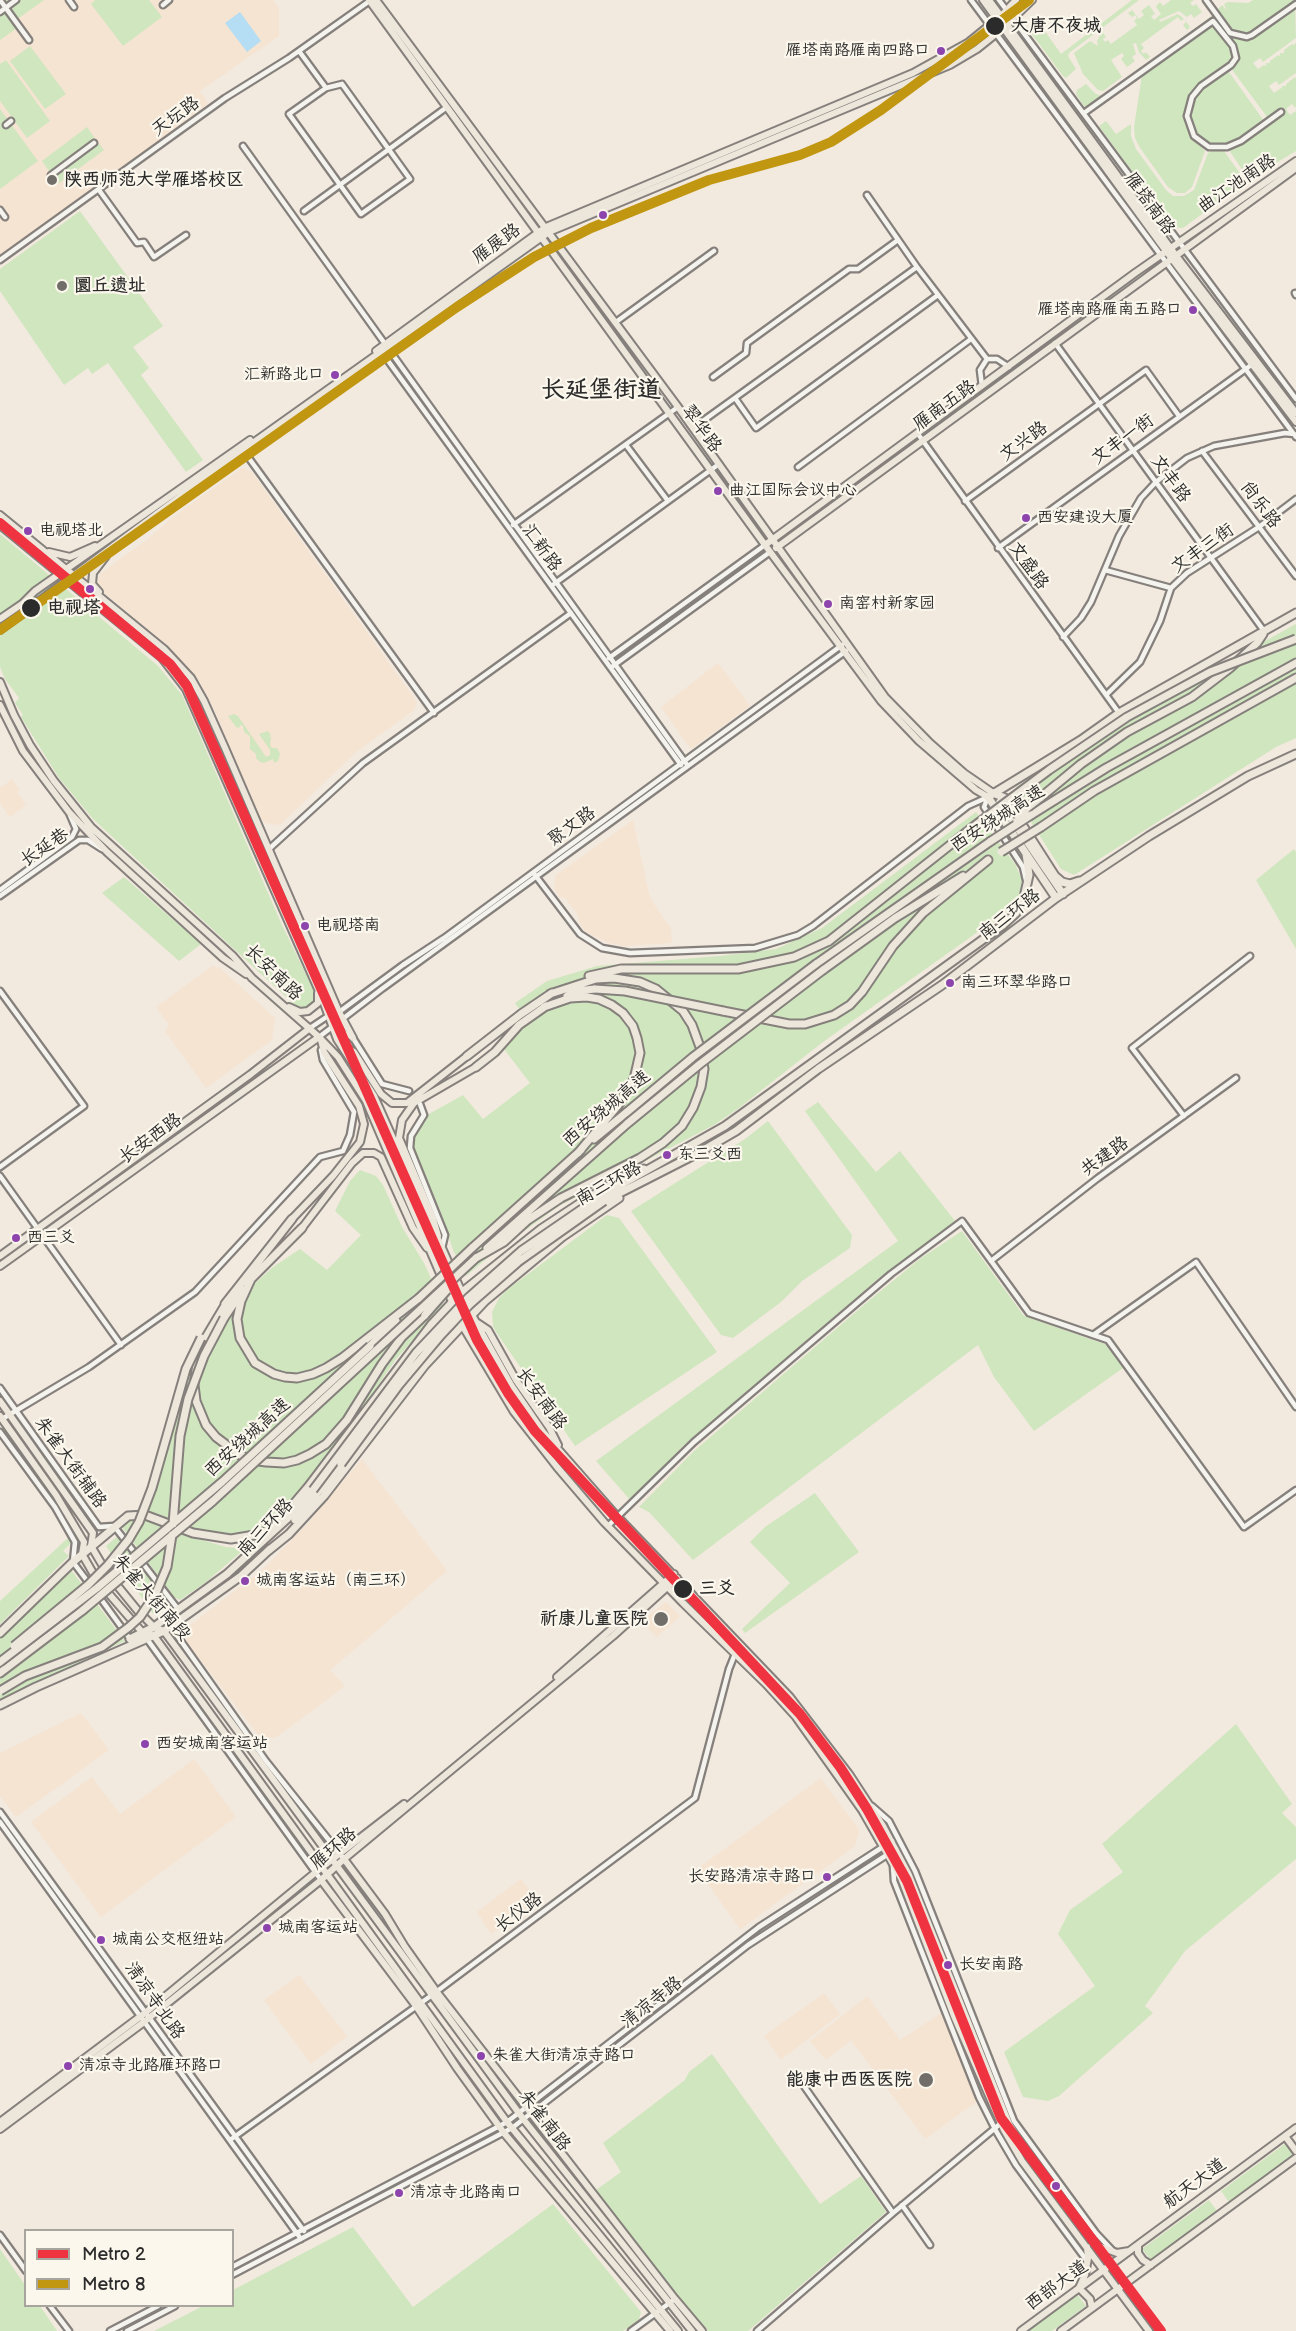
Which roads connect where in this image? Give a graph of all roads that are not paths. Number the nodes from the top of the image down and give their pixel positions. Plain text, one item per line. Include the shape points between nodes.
1 (0, 0) edge
2 (16, 0) edge
3 (69, 0) edge
4 (169, 0) edge
5 (370, 0) edge
6 (376, 0) edge
7 (971, 0) edge
8 (983, 0) edge
9 (989, 0) edge
10 (999, 0) edge
11 (1016, 0) edge
12 (1032, 0) edge
13 (1206, 0) edge
14 (1296, 4) edge
15 (163, 5) dead end
16 (74, 7) dead end
17 (6, 8) junction
18 (1006, 10) junction
19 (0, 12) edge
20 (999, 18) junction
21 (1014, 19) junction
22 (990, 25) junction
23 (1005, 27) junction
24 (996, 34) junction
25 (30, 39) dead end
26 (299, 51) junction
27 (326, 88) junction
28 (448, 107) junction
29 (1281, 112) dead end
30 (1083, 113) junction
31 (11, 121) dead end
32 (6, 125) dead end
33 (1095, 129) junction
34 (1082, 138) junction
35 (94, 143) dead end
36 (243, 146) dead end
37 (389, 149) junction
38 (1296, 161) edge
39 (1296, 168) edge
40 (51, 175) dead end
41 (340, 184) junction
42 (99, 190) junction
43 (867, 195) dead end
44 (0, 210) edge
45 (304, 211) dead end
46 (5, 217) dead end
47 (548, 230) junction
48 (186, 235) dead end
49 (541, 235) junction
50 (898, 240) junction
51 (1178, 243) junction
52 (1184, 251) junction
53 (714, 252) dead end
54 (1166, 252) junction
55 (0, 260) edge
56 (1172, 260) junction
57 (917, 267) junction
58 (938, 295) junction
59 (616, 322) junction
60 (971, 339) junction
61 (1055, 343) junction
62 (384, 348) junction
63 (1263, 356) junction
64 (987, 359) junction
65 (1254, 363) junction
66 (1009, 367) junction
67 (1244, 370) junction
68 (713, 377) dead end
69 (982, 386) junction
70 (735, 398) junction
71 (1296, 399) edge
72 (1099, 404) junction
73 (678, 407) junction
74 (670, 413) junction
75 (1296, 413) edge
76 (1179, 416) junction
77 (1296, 422) edge
78 (693, 428) junction
79 (918, 434) junction
80 (1295, 436) edge
81 (923, 441) junction
82 (626, 445) junction
83 (243, 450) junction
84 (1133, 450) junction
85 (1202, 451) junction
86 (719, 464) junction
87 (798, 466) dead end
88 (711, 470) junction
89 (1155, 482) junction
90 (1296, 499) edge
91 (668, 501) junction
92 (965, 501) junction
93 (0, 515) edge
94 (0, 525) edge
95 (513, 525) junction
96 (1259, 527) junction
97 (112, 538) junction
98 (773, 540) junction
99 (120, 541) junction
100 (765, 545) junction
101 (37, 546) junction
102 (778, 547) junction
103 (998, 548) junction
104 (770, 552) junction
105 (1210, 557) junction
106 (67, 570) junction
107 (1104, 570) junction
108 (59, 574) junction
109 (73, 576) junction
110 (1296, 576) edge
111 (66, 580) junction
112 (554, 584) junction
113 (1171, 588) junction
114 (109, 603) junction
115 (571, 613) junction
116 (1296, 613) edge
117 (0, 619) edge
118 (0, 630) edge
119 (1264, 631) junction
120 (1063, 637) junction
121 (1296, 639) edge
122 (845, 647) junction
123 (608, 659) junction
124 (1296, 663) edge
125 (612, 666) junction
126 (1296, 678) edge
127 (0, 682) edge
128 (1106, 695) junction
129 (0, 705) edge
130 (434, 713) junction
131 (1119, 713) junction
132 (1296, 754) edge
133 (684, 765) junction
134 (990, 795) junction
135 (69, 812) junction
136 (1012, 827) junction
137 (269, 849) junction
138 (107, 852) junction
139 (1026, 854) junction
140 (988, 860) junction
141 (534, 874) junction
142 (1087, 878) junction
143 (1027, 886) junction
144 (0, 890) edge
145 (0, 896) edge
146 (1060, 896) junction
147 (291, 902) junction
148 (291, 927) junction
149 (1250, 956) dead end
150 (252, 978) junction
151 (316, 985) junction
152 (0, 991) edge
153 (550, 994) junction
154 (280, 1002) junction
155 (544, 1007) junction
156 (340, 1015) junction
157 (328, 1016) junction
158 (332, 1027) junction
159 (310, 1029) junction
160 (320, 1037) junction
161 (353, 1038) junction
162 (340, 1044) junction
163 (467, 1056) joint
164 (476, 1067) joint
165 (1236, 1078) dead end
166 (410, 1091) dead end
167 (420, 1104) dead end
168 (1184, 1116) junction
169 (578, 1153) junction
170 (656, 1166) junction
171 (0, 1167) edge
172 (0, 1176) edge
173 (644, 1181) junction
174 (602, 1199) junction
175 (292, 1219) joint
176 (302, 1228) joint
177 (39, 1233) junction
178 (441, 1251) junction
179 (0, 1256) edge
180 (434, 1256) junction
181 (476, 1258) junction
182 (991, 1261) junction
183 (0, 1266) edge
184 (460, 1274) junction
185 (252, 1277) junction
186 (461, 1293) junction
187 (419, 1298) junction
188 (227, 1302) junction
189 (453, 1302) junction
190 (473, 1319) junction
191 (462, 1325) junction
192 (1093, 1335) junction
193 (121, 1345) junction
194 (0, 1388) edge
195 (0, 1401) edge
196 (1296, 1407) edge
197 (13, 1412) junction
198 (1, 1417) edge
199 (0, 1432) edge
200 (1296, 1490) edge
201 (619, 1515) junction
202 (287, 1519) junction
203 (114, 1526) junction
204 (608, 1526) junction
205 (266, 1531) junction
206 (91, 1546) junction
207 (268, 1551) junction
208 (82, 1554) junction
209 (74, 1562) junction
210 (676, 1576) junction
211 (666, 1585) junction
212 (178, 1610) junction
213 (154, 1626) junction
214 (171, 1627) junction
215 (164, 1632) junction
216 (0, 1633) edge
217 (148, 1636) junction
218 (129, 1639) joint
219 (741, 1647) junction
220 (735, 1654) junction
221 (0, 1657) edge
222 (0, 1662) edge
223 (0, 1673) edge
224 (0, 1691) edge
225 (0, 1705) edge
226 (870, 1805) junction
227 (0, 1812) edge
228 (0, 1822) edge
229 (892, 1841) junction
230 (883, 1847) junction
231 (896, 1849) junction
232 (888, 1854) junction
233 (342, 1857) junction
234 (335, 1863) junction
235 (322, 1867) junction
236 (316, 1872) junction
237 (327, 1874) junction
238 (321, 1880) junction
239 (955, 1971) junction
240 (952, 1984) junction
241 (434, 1993) junction
242 (419, 2004) junction
243 (145, 2017) junction
244 (799, 2079) dead end
245 (526, 2108) junction
246 (519, 2113) junction
247 (531, 2115) junction
248 (524, 2120) junction
249 (0, 2122) edge
250 (507, 2122) junction
251 (499, 2126) junction
252 (998, 2126) junction
253 (512, 2128) junction
254 (1296, 2128) edge
255 (0, 2129) edge
256 (504, 2133) junction
257 (235, 2136) junction
258 (1285, 2136) junction
259 (230, 2140) junction
260 (1296, 2151) edge
261 (1296, 2157) edge
262 (902, 2205) junction
263 (893, 2213) junction
264 (303, 2230) junction
265 (297, 2233) junction
266 (0, 2235) edge
267 (307, 2236) junction
268 (301, 2239) junction
269 (1096, 2244) junction
270 (930, 2245) dead end
271 (1138, 2245) junction
272 (1086, 2246) junction
273 (1129, 2251) junction
274 (1114, 2252) junction
275 (1087, 2261) junction
276 (1111, 2265) junction
277 (1151, 2265) junction
278 (234, 2266) edge
279 (24, 2268) edge
280 (1105, 2270) junction
281 (234, 2274) edge
282 (1125, 2284) junction
283 (1079, 2288) junction
284 (1118, 2289) junction
285 (672, 2301) junction
286 (51, 2307) edge
287 (156, 2307) edge
288 (173, 2307) edge
289 (1092, 2308) junction
290 (658, 2312) junction
291 (69, 2331) edge
292 (110, 2331) edge
293 (127, 2331) edge
294 (631, 2331) edge
295 (670, 2331) edge
296 (678, 2331) edge
297 (692, 2331) edge
298 (702, 2331) edge
299 (757, 2331) edge
300 (1021, 2331) edge
301 (1061, 2331) edge
302 (1149, 2331) edge
303 (1160, 2331) edge

1 - 17 street
2 - 17 street
3 - 16 street
4 - 15 street
5 - 26 street, 天坛路
5 - 28 main road, 翠华路
6 - 47 main road, 翠华路
7 - 22 street
8 - 20 main road, 雁塔南路
9 - 20 main road, 雁塔南路
10 - 18 street
11 - 18 main road, 雁展路
12 - 21 main road, 雁展路
13 - 14 street via 1230,33 1247,37
17 - 19 street
17 - 25 street
18 - 20 main road, 雁展路
18 - 21 street
20 - 22 main road, 雁展路
20 - 23 main road, 雁塔南路
21 - 23 main road, 雁展路
21 - 30 street
22 - 24 street
22 - 47 main road, 雁展路 via 959,48 895,82
23 - 24 main road, 雁展路
23 - 34 main road, 雁塔南路
24 - 34 street
24 - 47 main road, 雁展路 via 938,71
26 - 27 street
26 - 42 street, 天坛路 via 225,98
27 - 37 street via 342,84
27 - 41 street via 289,114
28 - 37 street
28 - 49 main road, 翠华路
29 - 30 street via 1227,147 1207,146 1194,136 1187,116 1192,97 1236,58 1232,44 1213,21
30 - 33 street
31 - 32 street
33 - 34 street
33 - 51 street
34 - 54 main road, 雁塔南路
34 - 54 street
35 - 40 street
36 - 62 street, 汇新路
37 - 41 street
37 - 41 street via 410,178 361,214
38 - 51 main road, 曲江池南路
39 - 52 main road, 雁南五路
41 - 45 street
42 - 48 street via 137,243 144,242 154,257
42 - 55 street, 天坛路
43 - 50 street
44 - 46 street
47 - 49 main road, 雁展路
47 - 59 main road, 翠华路
49 - 62 main road, 雁展路
49 - 74 main road, 翠华路
50 - 57 street
50 - 68 street via 858,268 849,269 747,343 746,353
51 - 52 street
51 - 54 main road, 曲江池南路
52 - 56 main road, 雁南五路
52 - 63 street
53 - 59 street
54 - 56 main road, 雁塔南路
54 - 66 main road, 雁南五路
56 - 61 main road, 雁南五路
56 - 65 main road, 雁塔南路
56 - 67 street
57 - 58 street
57 - 70 street
58 - 60 street
58 - 70 street via 756,428
59 - 73 main road, 翠华路
60 - 64 street
60 - 87 street
61 - 72 street, 文丰路
61 - 81 main road, 雁南五路
62 - 83 main road, 雁展路
62 - 95 street, 汇新路
62 - 97 main road, 雁展路
62 - 112 street, 汇新路
63 - 65 street, 文丰一街
63 - 71 street
64 - 66 street via 997,359
64 - 69 street via 980,370
65 - 67 street, 文丰一街
65 - 75 main road, 雁塔南路
65 - 77 main road, 雁塔南路
66 - 69 main road, 雁南五路
67 - 76 street, 文丰一街
67 - 80 street
69 - 79 main road, 雁南五路
70 - 78 street
72 - 76 street, 文兴路 via 1146,370
72 - 84 street, 文丰路
72 - 92 street, 文兴路
73 - 74 street
73 - 78 main road, 翠华路
74 - 82 street
74 - 88 main road, 翠华路
76 - 84 street, 文丰一街
78 - 86 main road, 翠华路
79 - 81 street, 文盛路
79 - 98 main road, 雁南五路
80 - 85 street via 1285,433
81 - 92 street, 文盛路
81 - 102 main road, 雁南五路
82 - 91 street
82 - 95 street
83 - 99 main road, 雁展路
83 - 130 street
84 - 89 street, 文丰路
84 - 103 street, 文丰一街
85 - 89 street
85 - 96 street, 尚乐路
86 - 88 street
86 - 98 main road, 翠华路
88 - 91 street
88 - 100 main road, 翠华路
89 - 105 street, 文丰路
89 - 107 street via 1141,498
90 - 96 street, 文丰三街
91 - 112 street
92 - 103 street, 文盛路
93 - 101 main road
94 - 108 main road, 长安南路
95 - 112 street, 汇新路
96 - 105 street, 文丰三街
96 - 110 street, 尚乐路
97 - 101 main road via 70,557
97 - 106 main road, 雁展路
98 - 100 main road, 雁南五路
98 - 102 main road, 翠华路
99 - 109 main road, 雁展路
99 - 114 main road via 93,573 93,586
100 - 104 main road, 翠华路
100 - 123 street, 雁南五路
101 - 106 main road
102 - 104 main road, 雁南五路
102 - 122 main road, 翠华路
103 - 120 street, 文盛路
104 - 122 main road, 翠华路
104 - 125 street, 雁南五路
105 - 113 street, 文丰三街
105 - 119 street, 文丰路
106 - 108 main road, 雁展路
106 - 109 main road
107 - 113 street
107 - 120 street via 1091,602
108 - 111 main road, 长安南路
108 - 117 main road, 雁展路
109 - 111 main road, 雁展路
109 - 114 main road
111 - 118 main road, 雁展路
111 - 148 main road, 长安南路 via 162,658 186,689
112 - 115 street, 汇新路
112 - 123 street, 汇新路
113 - 128 street, 文丰三街 via 1140,662
114 - 137 main road via 172,656 191,678
115 - 123 street, 汇新路
115 - 130 street
116 - 119 highway
119 - 131 highway
119 - 136 highway, bridge via 1230,668 1192,697 1107,745 1028,808
120 - 128 street, 文盛路
121 - 153 highway, bridge via 1210,672 1127,717 969,830 829,941 808,951 738,969 621,969 598,973
122 - 133 street, 聚文路
122 - 134 main road, 翠华路 via 909,723
123 - 125 street, 汇新路
124 - 136 highway, 西安绕城高速, bridge via 1106,768
125 - 133 street, 汇新路
126 - 140 highway, 西安绕城高速, bridge via 1094,791
127 - 150 main road, 长安南路 via 30,745 91,827 233,956
128 - 131 street, 文盛路
129 - 135 main road via 23,751
130 - 137 street via 363,763
131 - 134 highway
132 - 142 highway, 南三环路 via 1248,776
133 - 141 street, 聚文路
134 - 139 highway
134 - 141 street via 968,806 813,926 755,948 630,953 602,948 580,934
134 - 142 highway via 1005,798 1062,882 1070,884
134 - 143 street via 984,807 1023,867
134 - 146 highway
135 - 138 main road
135 - 144 street, 长延巷 via 76,829 72,837
136 - 169 highway, 西安绕城高速, bridge via 785,986
137 - 147 main road
138 - 145 street, 长延巷 via 88,840 79,840
138 - 150 main road via 224,958
139 - 143 highway, 南三环路
139 - 146 highway
140 - 155 highway, bridge via 923,913 850,1005 819,1021 778,1023 625,991 595,989 576,991
140 - 181 highway, 西安绕城高速, bridge via 895,918 699,1064
141 - 156 street, 聚文路
142 - 146 highway, 南三环路
143 - 170 highway, 南三环路 via 1016,913 1003,925 725,1126
146 - 173 highway, 南三环路 via 736,1131
147 - 148 main road
147 - 156 main road
148 - 151 main road, 长安南路
149 - 168 street via 1132,1048
150 - 154 main road, 长安南路
151 - 154 main road via 319,1000 308,1011 300,1012
151 - 157 main road, 长安南路
152 - 171 street via 84,1106
153 - 163 highway
153 - 181 highway, bridge via 596,979 614,978 656,989 683,1011 692,1025 704,1069 700,1087 693,1108 663,1143 561,1198 504,1242
154 - 159 main road, 长安南路
155 - 164 highway via 519,1025
155 - 169 highway via 570,998 588,997 612,1005 633,1026 640,1053 627,1093
156 - 157 street, 聚文路
156 - 158 street, 聚文路
156 - 161 main road
157 - 158 main road, 长安南路
157 - 159 street, 聚文路
158 - 160 street, 聚文路
158 - 161 street
158 - 162 main road, 长安南路
159 - 160 main road, 长安南路
159 - 177 main road, 长安西路
160 - 175 main road via 324,1052 359,1106 364,1124 360,1142
160 - 177 main road, 长安西路
160 - 180 main road, 长安南路 via 366,1101
160 - 193 street via 323,1060 354,1112 344,1152 320,1157 195,1292
161 - 166 street via 382,1084
162 - 163 main road via 354,1052 381,1094 392,1102 407,1103
162 - 178 main road, 长安南路 via 374,1096
164 - 178 main road via 414,1104 402,1120 399,1138 433,1218
165 - 168 street, 共建路
167 - 178 street via 424,1115 411,1136 410,1148 445,1235
168 - 182 street, 共建路
169 - 187 highway, 西安绕城高速, bridge
170 - 174 highway, 南三环路
170 - 186 highway via 633,1172 588,1198 541,1229
172 - 177 street
173 - 174 highway, 南三环路
173 - 190 highway via 511,1277
174 - 202 highway, 南三环路, bridge via 522,1251 469,1297 417,1353 313,1491
174 - 207 highway, 南三环路, bridge via 518,1262 441,1335
175 - 188 highway
176 - 180 main road via 352,1163 363,1153 374,1153 381,1157 413,1228
176 - 185 highway
177 - 179 main road, 长安西路
177 - 183 main road, 长安西路
177 - 193 street
178 - 186 main road, 长安南路
180 - 189 main road, 长安南路
181 - 184 highway, 西安绕城高速, bridge
182 - 192 street via 1029,1312
182 - 201 street via 962,1221 891,1274 693,1442
184 - 188 highway, bridge via 438,1303 402,1337 339,1431 310,1454 284,1462 251,1460 216,1437 200,1412 194,1385 199,1349
184 - 223 highway, 西安绕城高速, bridge via 213,1501 83,1610
185 - 187 highway via 237,1319 240,1338 255,1363 274,1374 297,1378 342,1358
185 - 224 highway, bridge via 224,1318 197,1371 186,1407 171,1546 156,1593 140,1617 102,1647 25,1676
186 - 189 highway
186 - 190 main road, 长安南路
187 - 222 highway, 西安绕城高速, bridge via 222,1482
188 - 221 highway, bridge via 201,1338 186,1369 152,1488 129,1539 88,1585
189 - 191 main road, 长安南路
189 - 205 highway via 424,1334 308,1487
190 - 191 highway
190 - 201 main road, 长安南路 via 543,1431
191 - 204 main road, 长安南路 via 514,1412
191 - 207 highway via 388,1410 324,1496
192 - 196 street via 1196,1262
192 - 200 street via 1108,1340 1244,1527
193 - 197 street
194 - 197 street, 朱雀大街辅路
195 - 197 main road, 朱雀大街南段
197 - 198 street
197 - 203 street, 朱雀大街辅路 via 99,1527
197 - 206 main road, 朱雀大街南段 via 93,1533
198 - 208 main road, 朱雀大街南段 via 84,1542
199 - 209 street, 朱雀大街辅路 via 56,1507 75,1542
201 - 204 street
201 - 210 main road, 长安南路
202 - 205 highway, 南三环路
202 - 212 highway, 南三环路 via 227,1574
203 - 205 highway, 南三环路 via 128,1516 141,1514 215,1538 246,1538
203 - 206 highway, 南三环路
203 - 212 street, 朱雀大街辅路
204 - 211 main road, 长安南路
206 - 208 highway, 南三环路
206 - 213 main road, 朱雀大街南段 via 120,1589
207 - 214 highway, 南三环路 via 241,1576
208 - 209 highway, 南三环路
208 - 217 main road, 朱雀大街南段 via 110,1597
209 - 216 highway, 南三环路
209 - 218 street, 朱雀大街辅路
210 - 211 main road, 雁环路
210 - 219 main road, 长安南路
211 - 220 main road, 长安南路
211 - 233 main road, 雁环路
212 - 213 highway, 南三环路
212 - 214 street
213 - 215 main road, 朱雀大街南段
213 - 217 highway, 南三环路
214 - 215 highway, 南三环路
214 - 233 street via 266,1761
215 - 217 highway, 南三环路
215 - 234 main road, 朱雀大街南段
217 - 218 highway, 南三环路
217 - 225 highway, 南三环路
217 - 235 main road, 朱雀大街南段
217 - 236 street
219 - 220 street, 长仪路
219 - 226 main road, 长安南路 via 802,1711
220 - 230 main road, 长安南路 via 806,1730
220 - 241 street, 长仪路 via 695,1798
226 - 229 main road, 长安南路
226 - 239 street via 889,1821 908,1856
227 - 243 street, 清凉寺北路
228 - 243 street, 清凉寺北路
229 - 230 street, 清凉寺路
229 - 231 main road, 长安南路
230 - 232 main road, 长安南路
230 - 245 street, 清凉寺路 via 759,1927
231 - 232 street, 清凉寺路
231 - 240 main road, 长安南路
232 - 247 street, 清凉寺路 via 748,1945
232 - 252 main road, 长安南路
233 - 234 main road, 雁环路
233 - 241 main road via 385,1914
234 - 235 main road, 雁环路
234 - 237 main road, 雁环路
234 - 241 main road, 朱雀南路
235 - 236 main road, 雁环路
235 - 237 main road, 朱雀南路
236 - 238 street
236 - 243 main road, 雁环路
237 - 238 main road, 雁环路
237 - 242 main road, 朱雀南路
238 - 242 main road
238 - 243 main road, 雁环路
239 - 240 street
239 - 274 street via 1014,2121
240 - 269 main road, 长安南路 via 1010,2126
241 - 242 street, 长仪路
241 - 245 main road
241 - 246 main road, 朱雀南路
242 - 250 main road, 朱雀南路
242 - 251 main road via 457,2068
242 - 257 street, 长仪路
243 - 249 main road, 雁环路
243 - 255 main road, 雁环路
243 - 257 street, 清凉寺北路
243 - 259 street, 清凉寺北路
244 - 263 street
245 - 246 street, 清凉寺路
245 - 247 main road
246 - 248 main road, 朱雀南路
246 - 250 street, 清凉寺路
247 - 248 street, 清凉寺路
247 - 285 main road
248 - 253 street, 清凉寺路
248 - 285 main road, 朱雀南路
250 - 251 street, 清凉寺路
250 - 253 main road, 朱雀南路
251 - 256 main road
251 - 264 street, 清凉寺路
252 - 262 street
252 - 272 main road, 长安南路
252 - 275 street via 1016,2165
253 - 256 street, 清凉寺路
253 - 290 main road, 朱雀南路
254 - 258 main road, 航天大道
256 - 267 street, 清凉寺路
256 - 290 main road
257 - 259 street, 长仪路
257 - 264 street, 清凉寺北路
258 - 260 main road
258 - 271 main road, 航天大道
259 - 265 street, 清凉寺北路
261 - 277 main road
262 - 263 street
262 - 270 street
263 - 299 street
264 - 265 street, 清凉寺路
264 - 267 street, 清凉寺北路
265 - 268 street, 清凉寺北路
265 - 278 street, 清凉寺路
266 - 279 street
267 - 268 street, 清凉寺路
268 - 281 street, 清凉寺路
269 - 274 main road
269 - 276 main road, 长安南路
271 - 273 main road, 航天大道
271 - 277 main road via 1138,2253
272 - 275 main road
272 - 280 main road, 长安南路
273 - 274 main road
273 - 276 main road, 航天大道
275 - 283 main road
276 - 280 main road, 西部大道
276 - 282 main road, 长安南路
277 - 282 main road
280 - 283 main road, 西部大道
280 - 284 main road, 长安南路
282 - 284 main road
282 - 303 main road, 长安南路
283 - 289 main road via 1090,2299
283 - 300 main road, 西部大道
284 - 289 main road
284 - 302 main road, 长安南路
285 - 290 street
285 - 297 main road, 朱雀南路
285 - 298 main road
286 - 291 street
287 - 292 street
288 - 293 street
289 - 301 main road
290 - 294 street
290 - 295 main road
290 - 296 main road, 朱雀南路

